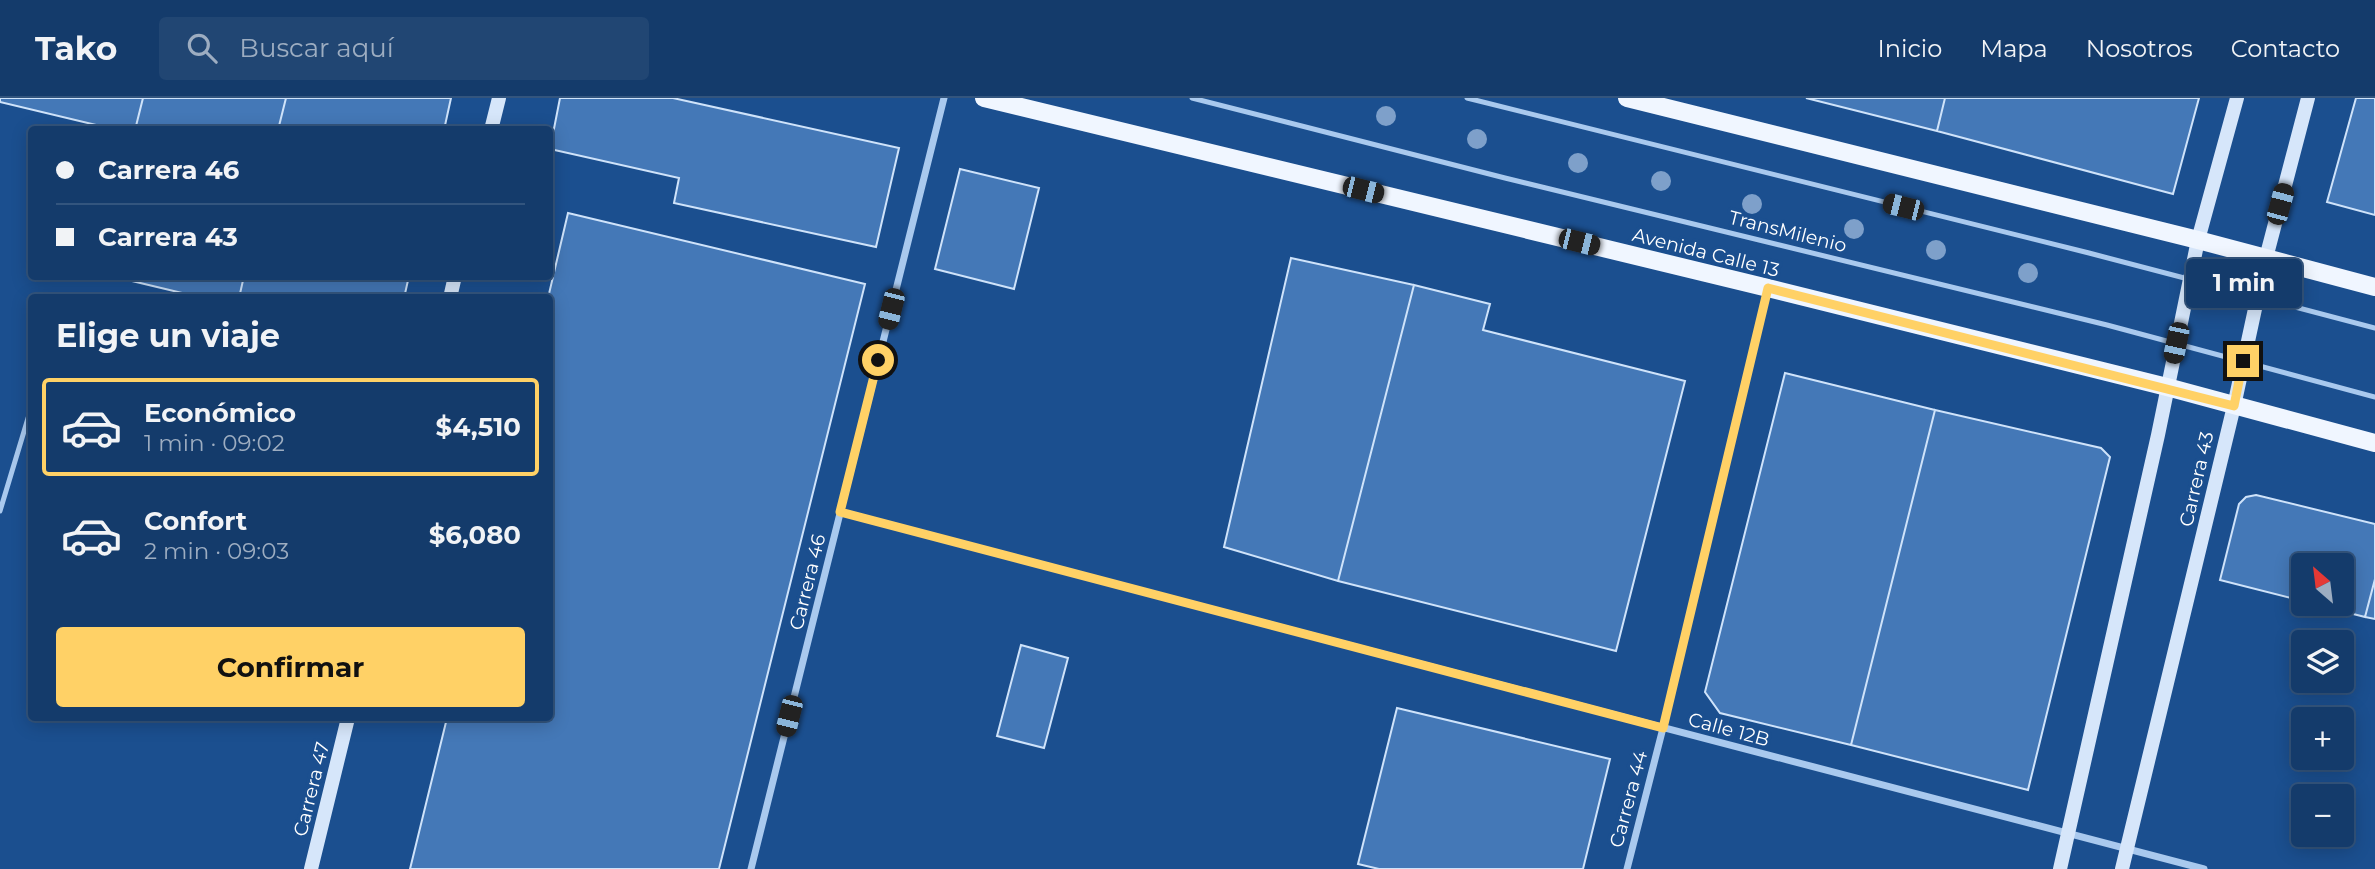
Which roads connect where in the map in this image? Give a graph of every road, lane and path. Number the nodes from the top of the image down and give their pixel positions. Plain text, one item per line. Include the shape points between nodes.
1 (499, 98) edge
2 (944, 98) edge
3 (984, 98) edge
4 (1192, 98) edge
5 (1467, 98) edge
6 (1630, 98) edge
7 (2237, 98) edge
8 (2308, 98) edge
9 (492, 126) edge
10 (2199, 240) junction
11 (2266, 258) junction
12 (2190, 280) junction
13 (2375, 287) edge
14 (1768, 288) junction
15 (2257, 298) junction
16 (2375, 328) edge
17 (2176, 343) junction
18 (2243, 361) junction
19 (2167, 387) junction
20 (2375, 397) edge
21 (2234, 406) junction
22 (28, 418) edge
23 (2375, 443) edge
24 (0, 511) edge
25 (840, 512) junction
26 (347, 721) edge
27 (1663, 728) junction
28 (2069, 834) junction
29 (2127, 848) junction
30 (311, 869) edge
31 (751, 869) edge
32 (1626, 869) edge
33 (2060, 869) edge
34 (2122, 869) edge
35 (2204, 869) edge

1 - 9 street
2 - 25 street, Carrera 46
3 - 14 main road, Avenida Calle 13
4 - 17 lane, TransMilenio
5 - 12 lane
6 - 10 main road
7 - 10 street
8 - 11 street, Carrera 43
10 - 11 main road
10 - 12 street
11 - 13 main road
11 - 15 street, Carrera 43
12 - 15 lane
12 - 17 street
14 - 19 main road, Avenida Calle 13
14 - 27 street, Carrera 44
15 - 16 lane
15 - 18 street, Carrera 43
17 - 18 lane, TransMilenio
17 - 19 street
18 - 20 lane, TransMilenio
18 - 21 street, Carrera 43
19 - 21 main road, Avenida Calle 13
19 - 28 street
21 - 23 main road, Avenida Calle 13
21 - 29 street, Carrera 43
22 - 24 lane
25 - 27 street, Calle 12B
25 - 31 street, Carrera 46
26 - 30 street, Carrera 47
27 - 28 street, Calle 12B
27 - 32 street, Carrera 44
28 - 29 street, Calle 12B
28 - 33 street
29 - 34 street, Carrera 43
29 - 35 street, Calle 12B

